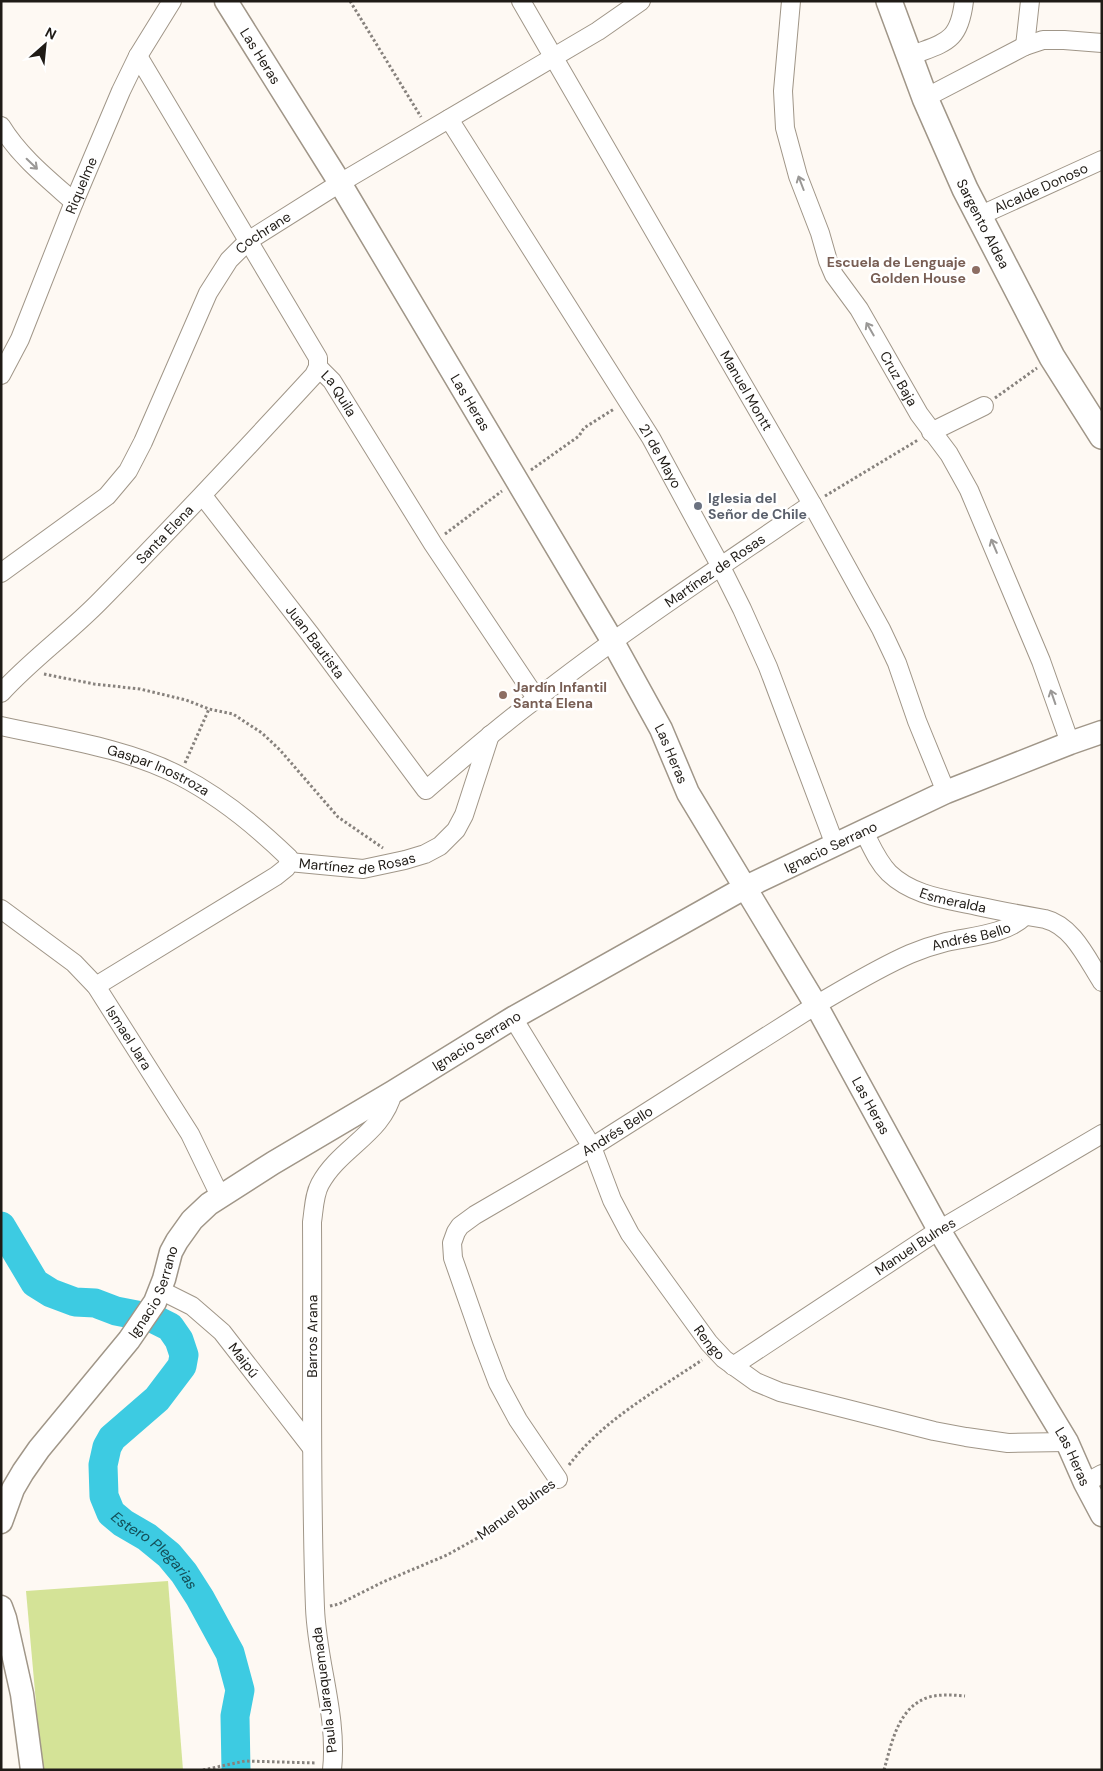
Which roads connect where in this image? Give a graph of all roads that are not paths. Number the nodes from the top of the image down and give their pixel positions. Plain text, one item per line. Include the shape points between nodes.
1 (172, 1) edge
2 (226, 1) edge
3 (521, 1) edge
4 (641, 1) edge
5 (791, 1) edge
6 (889, 1) edge
7 (964, 1) edge
8 (1030, 1) edge
9 (1102, 43) edge
10 (1025, 46) junction
11 (138, 56) junction
12 (553, 56) junction
13 (910, 56) junction
14 (925, 98) junction
15 (448, 119) junction
16 (1, 126) edge
17 (1102, 160) edge
18 (340, 183) junction
19 (74, 202) junction
20 (979, 216) junction
21 (248, 241) junction
22 (318, 367) junction
23 (1, 375) edge
24 (984, 406) road end
25 (932, 432) junction
26 (1102, 436) edge
27 (203, 496) junction
28 (812, 504) junction
29 (721, 567) junction
30 (1, 573) edge
31 (613, 642) junction
32 (1, 693) edge
33 (536, 698) junction
34 (1, 726) edge
35 (1102, 732) edge
36 (490, 735) junction
37 (1070, 743) junction
38 (426, 790) joint
39 (946, 792) junction
40 (863, 830) junction
41 (835, 844) junction
42 (289, 862) junction
43 (746, 887) junction
44 (1, 909) edge
45 (1025, 916) junction
46 (1102, 982) edge
47 (96, 986) junction
48 (816, 1005) junction
49 (513, 1018) junction
50 (393, 1092) junction
51 (1102, 1134) edge
52 (592, 1147) junction
53 (220, 1196) junction
54 (939, 1230) junction
55 (157, 1296) junction
56 (733, 1366) junction
57 (1067, 1442) junction
58 (312, 1448) junction
59 (1093, 1478) edge
60 (558, 1479) road end
61 (1102, 1515) edge
62 (1, 1522) edge
63 (1, 1607) edge
64 (315, 1610) joint
65 (332, 1767) edge
66 (32, 1770) edge

1 - 11 street, Riquelme
2 - 18 street, Las Heras
3 - 12 street, Manuel Montt
4 - 12 street, Cochrane via 598,31
25 -> 5 street, Cruz Baja via 859,309 834,275 798,176 783,112
6 - 13 main road, Sargento Aldea
7 - 13 street via 954,35 948,41
8 - 10 street
9 - 10 street via 1052,39
10 - 14 street
11 - 19 street, Riquelme
11 - 21 street, La Quila
12 - 15 street, Cochrane
12 - 28 street, Manuel Montt
13 - 14 main road, Sargento Aldea
14 - 20 main road, Sargento Aldea
15 - 18 street, Cochrane
15 - 29 street, 21 de Mayo via 628,400
16 -> 19 street via 23,155
17 - 20 street, Alcalde Donoso
18 - 21 street, Cochrane
18 - 31 street, Las Heras
19 - 23 street, Riquelme via 20,339
20 - 26 main road, Sargento Aldea via 1052,357
21 - 22 street, La Quila via 318,358
21 - 30 street, Cochrane via 229,260 208,293 128,471 107,496
22 - 27 street, Santa Elena
22 - 33 street, La Quila via 332,380 433,544
24 - 25 street
37 -> 25 street, Cruz Baja via 1041,661 969,490 949,454
27 - 32 street, Santa Elena via 99,602 22,670
27 - 38 street, Juan Bautista
28 - 29 street, Martínez de Rosas
28 - 39 street, Manuel Montt via 881,629
29 - 31 street, Martínez de Rosas
29 - 41 street, 21 de Mayo via 768,667
31 - 33 street, Martínez de Rosas
31 - 43 street, Las Heras via 661,729 688,793
33 - 36 street, Martínez de Rosas
34 - 42 street, Gaspar Inostroza via 139,759 179,775 245,818 289,858
35 - 37 street, Ignacio Serrano
36 - 38 street, Martínez de Rosas
36 - 42 street, Martínez de Rosas via 464,815 456,830 440,846 406,860 363,869
37 - 39 street, Ignacio Serrano
39 - 40 street, Ignacio Serrano
40 - 41 street, Ignacio Serrano
40 - 45 street, Esmeralda via 882,864 897,880 908,886 927,895
41 - 43 street, Ignacio Serrano
42 - 47 street, Martínez de Rosas via 276,876
43 - 48 street, Las Heras
43 - 49 street, Ignacio Serrano
44 - 47 street, Ismael Jara via 74,963
45 - 46 street, Esmeralda via 1053,921 1066,930
45 - 48 street, Andrés Bello via 1006,929 910,954
47 - 53 street, Ismael Jara via 190,1134
48 - 52 street, Andrés Bello
48 - 54 street, Las Heras
49 - 50 street, Ignacio Serrano
49 - 52 street, Rengo
50 - 53 street, Ignacio Serrano
50 - 58 street, Barros Arana via 383,1118 329,1171 319,1185 315,1199 312,1222
51 - 54 street, Manuel Bulnes
52 - 56 street, Rengo via 612,1200 630,1234 715,1351
52 - 60 street, Andrés Bello via 475,1215 460,1226 452,1243 453,1258 498,1383 518,1420
53 - 55 street, Ignacio Serrano via 185,1228 171,1252
54 - 56 street, Manuel Bulnes
54 - 57 street, Las Heras
55 - 58 street, Maipú via 192,1306 222,1332
55 - 62 street, Ignacio Serrano via 129,1340 39,1449 13,1489
56 - 57 street, Rengo via 756,1382 780,1392 934,1431 1008,1443
57 - 59 street, Las Heras
58 - 64 street, Barros Arana
59 - 61 street, Las Heras
63 - 66 street via 22,1694
64 - 65 street, Paula Jaraquemada via 332,1730

